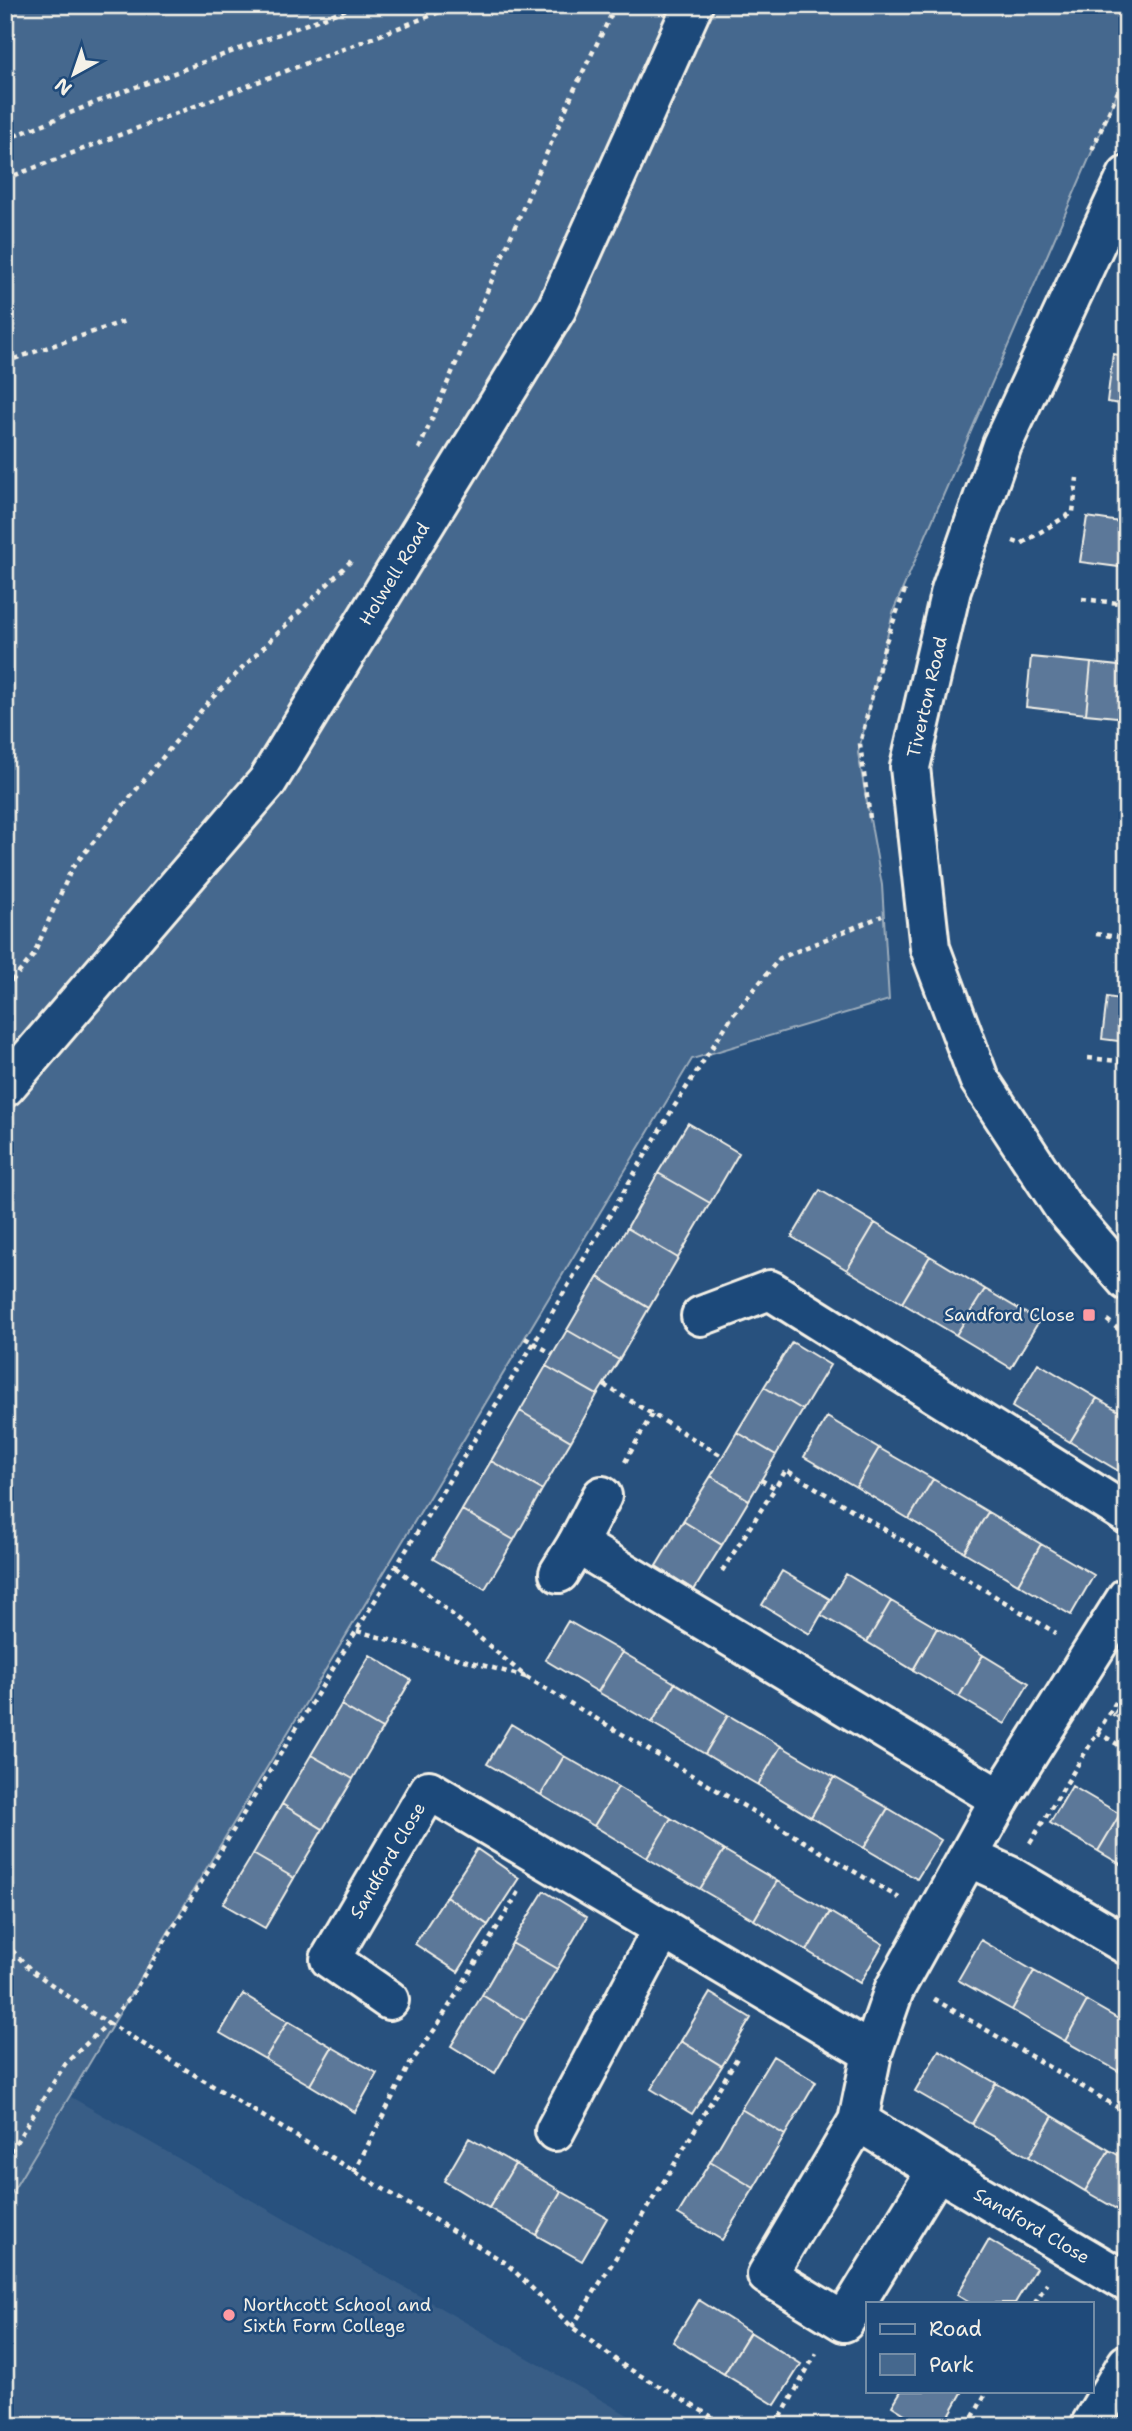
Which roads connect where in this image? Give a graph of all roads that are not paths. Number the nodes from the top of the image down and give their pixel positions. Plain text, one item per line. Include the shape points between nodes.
1 (693, 5) edge
2 (1127, 176) edge
3 (5, 1087) edge
4 (1127, 1281) edge
5 (701, 1316) dead end
6 (602, 1496) road end
7 (1127, 1514) edge
8 (1127, 1597) edge
9 (1000, 1800) junction
10 (968, 1857) junction
11 (663, 1928) junction
12 (1127, 1945) edge
13 (389, 2000) dead end
14 (872, 2053) junction
15 (858, 2122) junction
16 (555, 2131) dead end
17 (937, 2171) junction
18 (1127, 2282) edge
19 (1127, 2364) edge
20 (1090, 2426) edge

1 - 3 street, Holwell Road via 557,308 267,782
2 - 4 street, Tiverton Road via 1002,445 951,590 910,767 930,948 979,1079 1063,1206
5 - 7 street via 770,1290
6 - 9 street via 568,1559
8 - 9 street
9 - 10 street
10 - 12 street via 1010,1876
10 - 14 street via 894,1990
11 - 13 street, Sandford Close via 429,1790 330,1959
11 - 14 street, Sandford Close
11 - 16 street
14 - 15 street
15 - 17 street, Sandford Close
15 - 17 street via 767,2275 845,2322
17 - 18 street, Sandford Close
19 - 20 street

